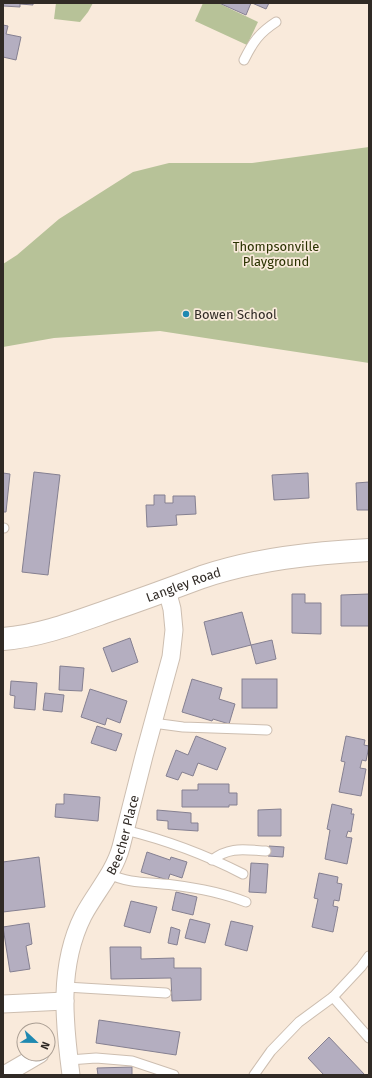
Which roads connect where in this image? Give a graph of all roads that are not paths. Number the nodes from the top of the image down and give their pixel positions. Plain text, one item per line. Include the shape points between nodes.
1 (276, 22) dead end
2 (244, 60) dead end
3 (369, 550) edge
4 (166, 590) junction
5 (3, 639) edge
6 (153, 723) junction
7 (267, 730) dead end
8 (125, 830) junction
9 (266, 852) dead end
10 (212, 860) junction
11 (109, 874) junction
12 (243, 874) dead end
13 (246, 902) dead end
14 (369, 956) edge
15 (65, 994) junction
16 (166, 994) dead end
17 (333, 997) junction
18 (3, 1004) edge
19 (369, 1038) edge
20 (56, 1054) edge
21 (69, 1060) edge
22 (26, 1062) edge
23 (4, 1075) edge
24 (174, 1075) edge
25 (254, 1075) edge

1 - 2 lane via 255,40
3 - 4 street, Langley Road via 282,558 222,572
4 - 5 street, Langley Road via 55,630
4 - 6 street, Beecher Place via 173,618 173,643
6 - 7 lane via 183,727
6 - 8 street, Beecher Place
8 - 10 lane
8 - 11 street, Beecher Place via 119,855
9 - 10 lane via 228,851
10 - 12 lane
11 - 13 lane via 123,879 183,886
11 - 15 street, Beecher Place via 88,906 74,936
14 - 17 lane
15 - 16 lane
15 - 18 street
15 - 21 street, Beecher Place
17 - 19 lane
17 - 25 lane via 299,1022 271,1051
20 - 21 street
21 - 24 lane via 96,1058 132,1061
22 - 23 street

